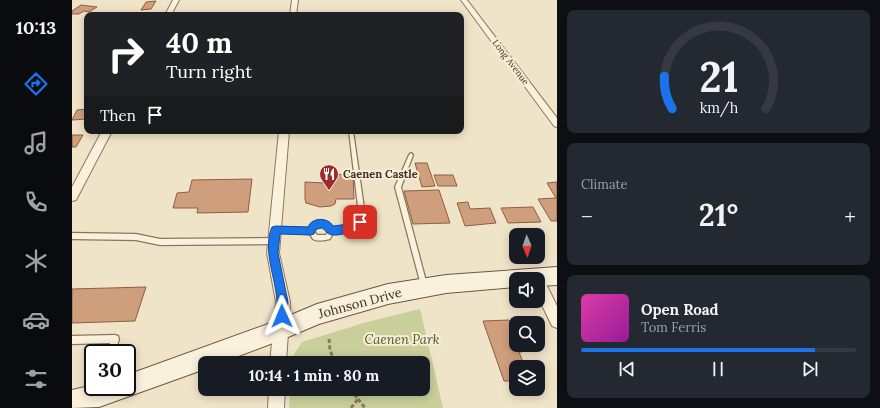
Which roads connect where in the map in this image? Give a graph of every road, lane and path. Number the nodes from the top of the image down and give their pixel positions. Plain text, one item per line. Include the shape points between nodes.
1 (176, 0) edge
2 (295, 0) edge
3 (464, 0) edge
4 (170, 12) edge
5 (293, 12) edge
6 (557, 124) edge
7 (105, 134) edge
8 (284, 134) edge
9 (352, 134) edge
10 (411, 155) dead end
11 (72, 197) edge
12 (311, 231) junction
13 (331, 231) junction
14 (275, 235) junction
15 (72, 236) edge
16 (557, 276) edge
17 (509, 278) edge
18 (545, 278) edge
19 (424, 287) junction
20 (545, 298) edge
21 (557, 321) edge
22 (281, 330) junction
23 (328, 339) dead end
24 (72, 340) edge
25 (114, 344) edge
26 (279, 356) edge
27 (332, 356) edge
28 (136, 383) edge
29 (95, 396) edge
30 (277, 396) edge
31 (356, 396) edge
32 (358, 399) junction
33 (72, 402) edge
34 (276, 408) edge
35 (351, 408) edge
36 (365, 408) edge

1 - 4 street
2 - 5 street
3 - 6 street, Long Avenue
7 - 11 street
8 - 14 street
9 - 13 lane via 362,215 360,222 351,228
10 - 19 lane via 398,187
12 - 13 lane via 313,226 323,223
12 - 13 lane via 316,238 321,239 328,237
12 - 14 lane
14 - 15 lane via 160,242 136,237
14 - 22 street via 273,253 283,302
16 - 18 main road, Johnson Drive
17 - 19 main road, Johnson Drive
19 - 22 main road, Johnson Drive via 350,304 317,314
20 - 21 street
22 - 26 street
22 - 28 main road, Johnson Drive
23 - 27 path
24 - 25 lane via 115,339
29 - 33 main road
30 - 34 street
31 - 32 path
32 - 35 path
32 - 36 path

